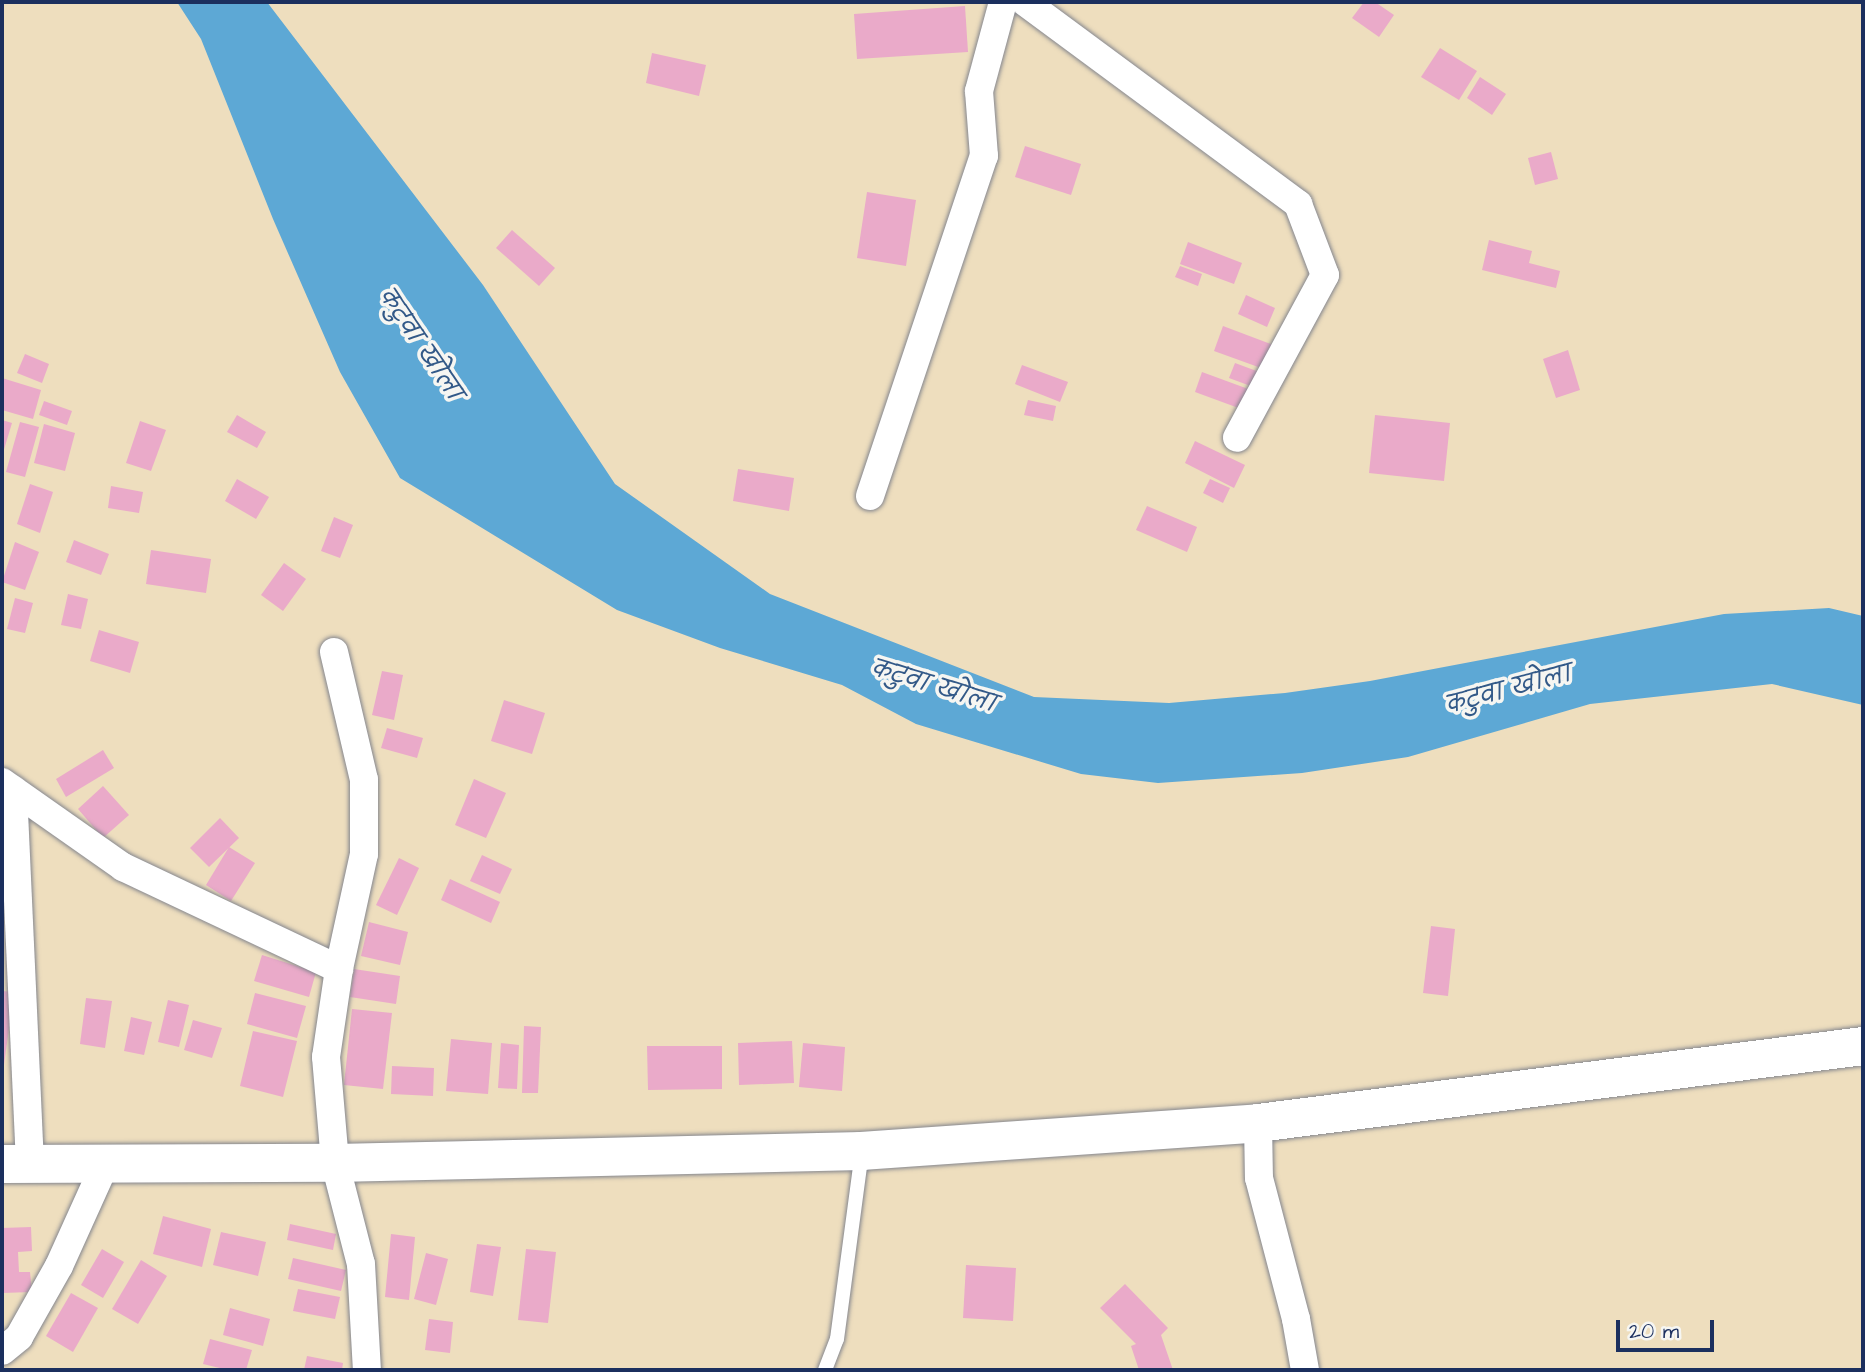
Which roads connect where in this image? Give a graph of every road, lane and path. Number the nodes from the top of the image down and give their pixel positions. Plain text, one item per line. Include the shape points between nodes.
1 (1003, 2) edge
2 (1025, 2) edge
3 (1237, 439) dead end
4 (870, 496) dead end
5 (334, 652) dead end
6 (8, 786) edge
7 (339, 969) junction
8 (1863, 1046) edge
9 (1258, 1122) junction
10 (862, 1151) junction
11 (335, 1163) junction
12 (16, 1164) edge
13 (105, 1164) junction
14 (2, 1351) edge
15 (367, 1370) edge
16 (825, 1370) edge
17 (1305, 1370) edge

1 - 4 street via 979,92 984,156
2 - 3 street via 1298,204 1325,275
5 - 7 street via 364,780 364,854
6 - 7 street via 123,867
6 - 12 street
7 - 11 street via 326,1056
8 - 9 main road
9 - 10 main road
9 - 17 street via 1259,1178
10 - 11 main road
10 - 16 lane via 837,1339
11 - 13 main road
11 - 15 street via 361,1264
12 - 13 main road
13 - 14 street via 59,1266 19,1337

